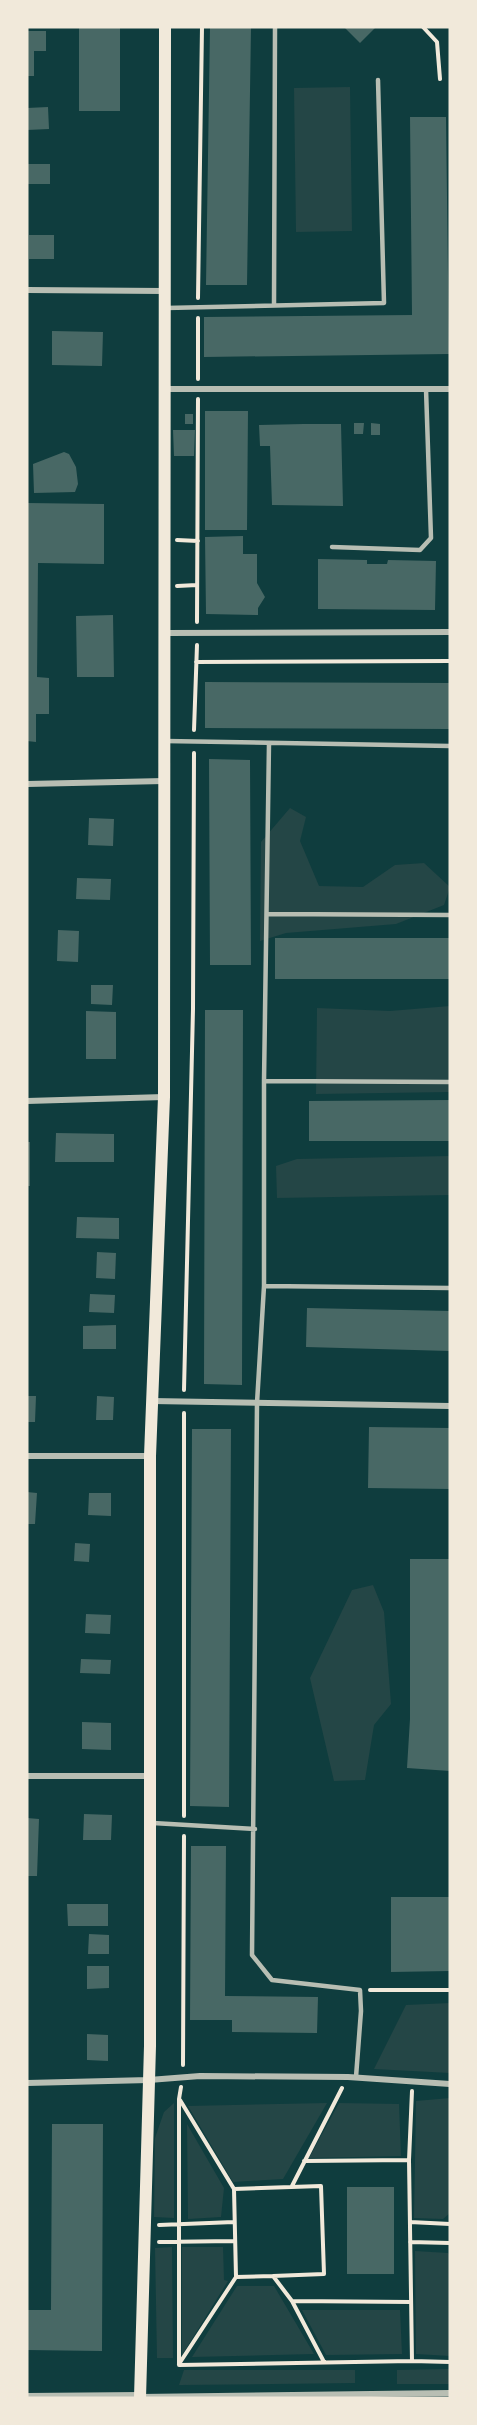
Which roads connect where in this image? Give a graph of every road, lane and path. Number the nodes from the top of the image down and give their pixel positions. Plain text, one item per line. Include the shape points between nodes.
1 (165, 27) edge
2 (202, 27) edge
3 (275, 27) edge
4 (423, 27) edge
5 (440, 79) dead end
6 (378, 80) dead end
7 (27, 290) edge
8 (165, 291) junction
9 (274, 305) junction
10 (165, 308) junction
11 (198, 308) junction
12 (164, 389) junction
13 (198, 389) junction
14 (426, 389) junction
15 (450, 389) edge
16 (332, 547) dead end
17 (450, 632) edge
18 (165, 633) junction
19 (197, 633) junction
20 (196, 662) junction
21 (450, 662) edge
22 (164, 741) junction
23 (194, 742) junction
24 (270, 743) junction
25 (450, 746) edge
26 (164, 782) junction
27 (27, 784) edge
28 (268, 914) junction
29 (450, 915) edge
30 (264, 1081) junction
31 (450, 1082) edge
32 (164, 1097) junction
33 (27, 1101) edge
34 (264, 1286) junction
35 (450, 1288) edge
36 (152, 1401) junction
37 (184, 1402) junction
38 (257, 1403) junction
39 (450, 1406) edge
40 (27, 1456) edge
41 (150, 1456) junction
42 (27, 1776) edge
43 (151, 1776) junction
44 (151, 1823) junction
45 (184, 1824) junction
46 (255, 1829) junction
47 (360, 1990) junction
48 (450, 1990) edge
49 (183, 2077) junction
50 (348, 2077) junction
51 (356, 2077) junction
52 (149, 2080) junction
53 (412, 2082) junction
54 (27, 2083) edge
55 (450, 2084) edge
56 (179, 2099) junction
57 (410, 2160) junction
58 (304, 2161) junction
59 (292, 2186) junction
60 (234, 2189) junction
61 (234, 2222) junction
62 (410, 2222) junction
63 (450, 2224) edge
64 (179, 2225) junction
65 (146, 2226) junction
66 (179, 2241) junction
67 (234, 2241) junction
68 (145, 2242) junction
69 (410, 2242) junction
70 (450, 2243) edge
71 (273, 2276) junction
72 (236, 2277) junction
73 (292, 2301) junction
74 (411, 2302) junction
75 (412, 2361) junction
76 (324, 2362) junction
77 (450, 2362) edge
78 (179, 2366) junction
79 (450, 2393) edge
80 (429, 2396) edge
81 (140, 2397) edge
82 (27, 2398) edge

1 - 8 main road
2 - 11 path
3 - 9 lane
4 - 5 path via 437,42
6 - 9 lane via 384,303
7 - 8 street
8 - 10 main road
9 - 11 lane
10 - 11 lane
10 - 12 main road
11 - 13 path
12 - 13 street
12 - 18 main road
13 - 14 street
13 - 19 path
14 - 15 street
14 - 16 lane via 431,538 420,550
17 - 19 street
18 - 19 street
18 - 22 main road
19 - 20 path
20 - 21 path
20 - 23 path
22 - 23 lane
22 - 26 main road
23 - 24 lane
23 - 37 path via 193,1009
24 - 25 lane
24 - 28 lane
26 - 27 street
26 - 32 main road
28 - 29 lane
28 - 30 lane
30 - 31 lane
30 - 34 lane
32 - 33 street
32 - 36 main road
34 - 35 lane
34 - 38 lane
36 - 37 street
36 - 41 main road
37 - 38 street
37 - 45 path
38 - 39 street
38 - 46 lane
40 - 41 street
41 - 43 main road
42 - 43 street
43 - 44 main road
44 - 45 lane
44 - 52 main road
45 - 46 lane
45 - 49 path
46 - 47 lane via 252,1956 272,1980
47 - 48 path
47 - 51 lane
49 - 50 street
49 - 52 street
49 - 56 path
50 - 51 street
50 - 58 path
51 - 53 street
52 - 54 street
52 - 65 main road
53 - 55 street
53 - 57 path
56 - 60 path
56 - 64 path
57 - 58 path
57 - 62 path
58 - 59 path
59 - 60 path
59 - 71 path via 321,2186 324,2274
60 - 61 path
61 - 64 path
61 - 67 path
62 - 63 path
62 - 69 path
64 - 65 path
64 - 66 path
65 - 68 main road
66 - 67 path
66 - 68 path
66 - 78 path
67 - 72 path
68 - 81 main road
69 - 70 path
69 - 74 path
71 - 72 path
71 - 73 path
72 - 78 path
73 - 74 path
73 - 76 path
74 - 75 path
75 - 76 path
75 - 77 path
76 - 78 path
79 - 80 street
80 - 81 street
81 - 82 street

